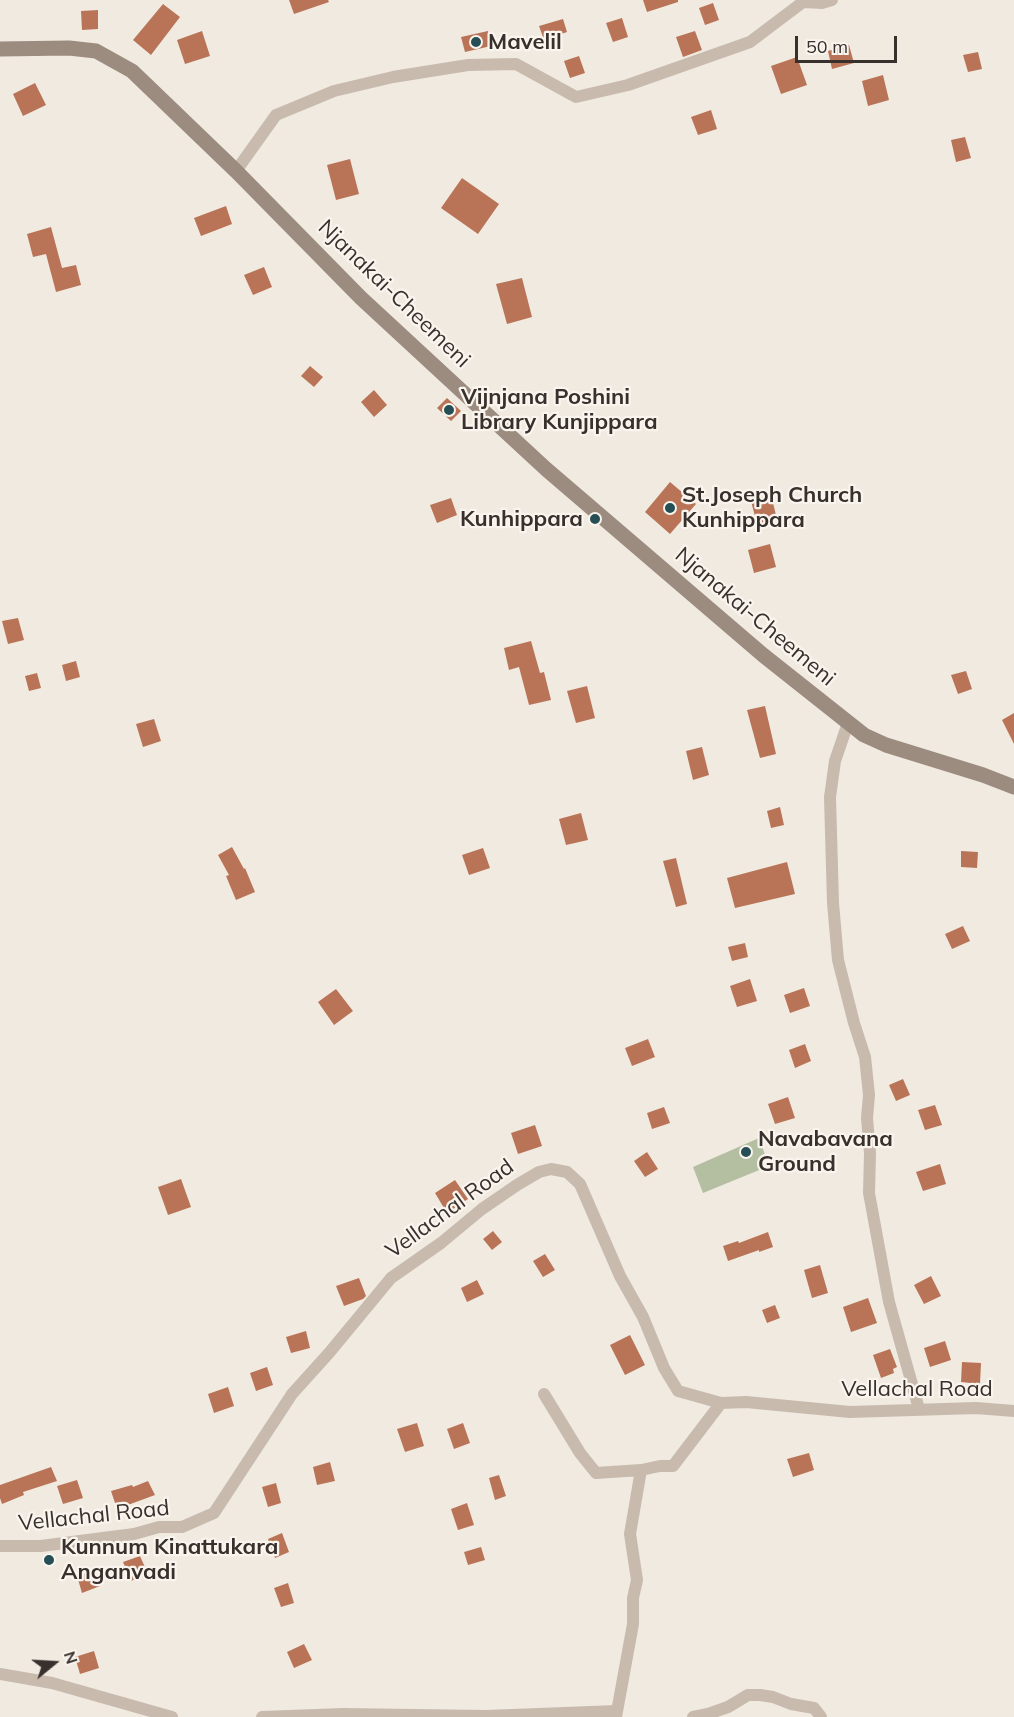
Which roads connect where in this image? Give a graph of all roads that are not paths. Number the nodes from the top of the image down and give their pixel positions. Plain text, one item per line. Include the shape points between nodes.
1 (832, 0) edge
2 (802, 1) edge
3 (0, 49) edge
4 (236, 171) junction
5 (848, 723) junction
6 (1014, 787) edge
7 (544, 1394) dead end
8 (721, 1403) junction
9 (919, 1409) junction
10 (1014, 1411) edge
11 (641, 1470) junction
12 (0, 1546) edge
13 (0, 1674) edge
14 (616, 1714) edge
15 (172, 1717) edge
16 (262, 1717) edge
17 (693, 1717) edge
18 (821, 1717) edge

1 - 2 street
2 - 4 street via 750,42 628,85 576,97 516,64 468,65 334,91 276,115
3 - 4 main road, Njanakai-Cheemeni via 96,51 132,71 152,88
4 - 5 main road, Njanakai-Cheemeni via 361,298 546,469
5 - 6 main road, Njanakai-Cheemeni via 886,745
5 - 9 street via 835,761 830,797 838,960 865,1057 869,1193 890,1302
7 - 11 street via 596,1473
8 - 9 street, Vellachal Road via 850,1412
8 - 11 street via 673,1466
8 - 12 street, Vellachal Road via 678,1391 620,1276 580,1184 567,1172 552,1169 517,1185 391,1278 292,1394 214,1513 182,1527 159,1527 41,1546
9 - 10 street, Vellachal Road
11 - 14 street via 630,1534 638,1580
13 - 15 street via 52,1683
14 - 16 street
17 - 18 street via 728,1707 748,1695 814,1708

